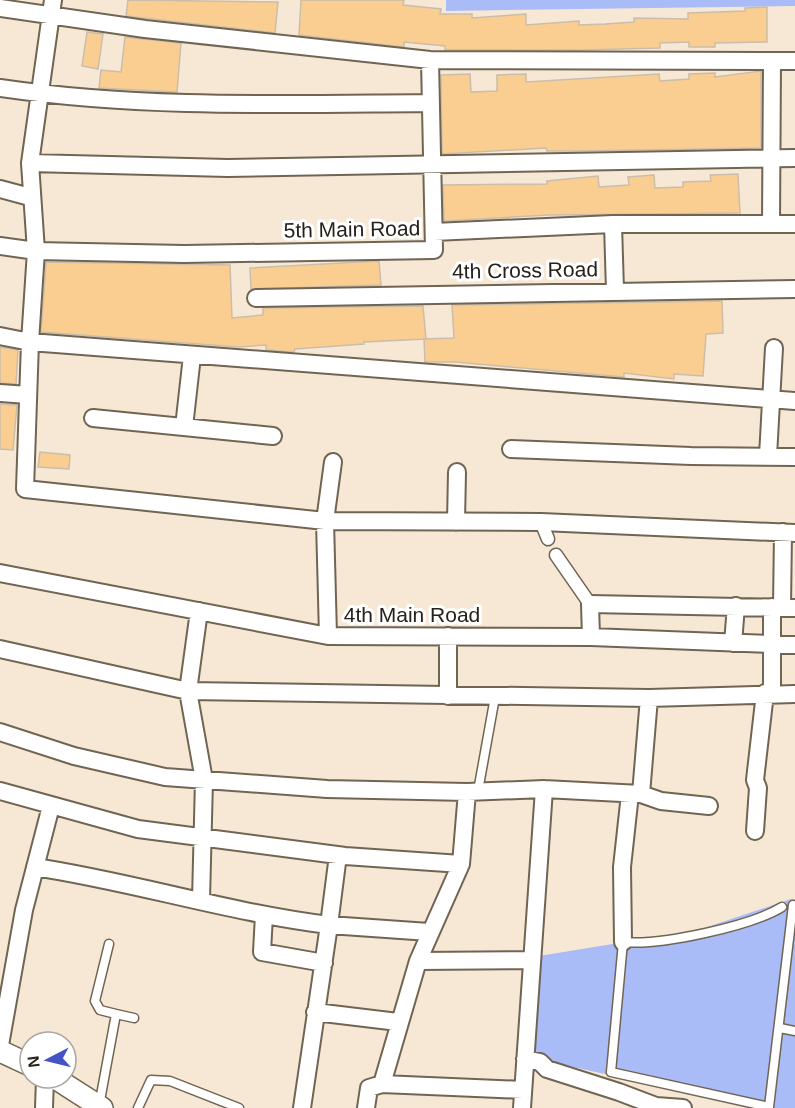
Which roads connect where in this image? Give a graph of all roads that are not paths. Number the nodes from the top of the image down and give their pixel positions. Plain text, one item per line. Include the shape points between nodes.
1 (0, 8) edge
2 (52, 8) edge
3 (430, 60) junction
4 (795, 60) edge
5 (772, 61) junction
6 (0, 88) edge
7 (39, 94) junction
8 (431, 103) junction
9 (795, 158) edge
10 (772, 159) junction
11 (434, 163) junction
12 (30, 164) junction
13 (0, 189) edge
14 (30, 197) junction
15 (614, 224) junction
16 (771, 224) junction
17 (795, 224) edge
18 (434, 232) junction
19 (0, 246) edge
20 (36, 251) junction
21 (795, 289) edge
22 (615, 291) junction
23 (256, 298) dead end
24 (0, 336) edge
25 (30, 342) junction
26 (774, 348) dead end
27 (192, 356) junction
28 (0, 393) edge
29 (27, 395) junction
30 (771, 399) junction
31 (795, 401) edge
32 (93, 418) dead end
33 (184, 427) junction
34 (273, 436) dead end
35 (511, 449) dead end
36 (768, 456) junction
37 (795, 457) edge
38 (333, 462) dead end
39 (457, 472) dead end
40 (325, 521) junction
41 (456, 522) junction
42 (541, 522) junction
43 (789, 533) edge
44 (548, 539) dead end
45 (556, 555) dead end
46 (0, 573) edge
47 (590, 604) junction
48 (736, 606) junction
49 (783, 607) edge
50 (199, 611) junction
51 (328, 636) junction
52 (448, 636) junction
53 (591, 638) junction
54 (733, 643) junction
55 (772, 644) junction
56 (795, 645) edge
57 (0, 649) edge
58 (188, 691) junction
59 (769, 694) junction
60 (795, 694) edge
61 (448, 696) junction
62 (495, 697) junction
63 (649, 698) junction
64 (0, 732) edge
65 (204, 780) junction
66 (544, 789) junction
67 (0, 791) edge
68 (472, 792) junction
69 (636, 794) junction
70 (51, 806) junction
71 (709, 806) dead end
72 (755, 831) dead end
73 (202, 837) junction
74 (338, 855) junction
75 (461, 864) junction
76 (35, 867) junction
77 (201, 900) junction
78 (793, 905) dead end
79 (782, 907) dead end
80 (264, 915) junction
81 (329, 925) junction
82 (429, 932) junction
83 (623, 942) junction
84 (109, 944) dead end
85 (532, 960) junction
86 (418, 961) junction
87 (324, 963) junction
88 (315, 1012) junction
89 (116, 1014) junction
90 (134, 1018) dead end
91 (398, 1022) junction
92 (780, 1028) junction
93 (795, 1031) edge
94 (0, 1045) edge
95 (0, 1051) edge
96 (18, 1059) edge
97 (525, 1059) junction
98 (382, 1084) junction
99 (45, 1090) edge
100 (74, 1090) edge
101 (523, 1090) junction
102 (100, 1107) edge
103 (44, 1108) edge
104 (138, 1108) edge
105 (239, 1108) edge
106 (302, 1108) edge
107 (366, 1108) edge
108 (522, 1108) edge
109 (683, 1108) edge

1 - 2 street
2 - 3 street
2 - 7 street
3 - 5 street
3 - 8 street
4 - 5 street
5 - 10 street
6 - 7 street
7 - 8 street via 189,105
7 - 12 street
8 - 11 street
9 - 10 street
10 - 11 street
10 - 16 street
11 - 12 street via 228,168
11 - 18 street
12 - 14 street
13 - 14 street
14 - 20 street
15 - 16 street, 5th Main Road
15 - 18 street, 5th Main Road
15 - 22 street
16 - 17 street, 5th Main Road
18 - 20 street, 5th Main Road via 434,250 184,254
19 - 20 street
20 - 25 street
21 - 22 street, 4th Cross Road
22 - 23 street, 4th Cross Road
24 - 25 street
25 - 27 street
25 - 29 street
26 - 30 street
27 - 30 street
27 - 33 street
28 - 29 street
29 - 40 street via 25,489
30 - 31 street
30 - 36 street
32 - 33 street
33 - 34 street
35 - 36 street
36 - 37 street
38 - 40 street
39 - 41 street
40 - 41 street
40 - 51 street
41 - 42 street
42 - 43 street
42 - 44 street
43 - 49 street
45 - 47 street
46 - 50 street, 4th Main Road
47 - 48 street
47 - 53 street
48 - 49 street
48 - 54 street
49 - 55 street
50 - 51 street, 4th Main Road
50 - 58 street
51 - 52 street, 4th Main Road
52 - 53 street, 4th Main Road
52 - 61 street
53 - 54 street, 4th Main Road
54 - 55 street, 4th Main Road
55 - 56 street, 4th Main Road
55 - 59 street
57 - 58 street
58 - 61 street
58 - 65 street
59 - 60 street
59 - 63 street
59 - 72 street via 755,780
61 - 62 street
62 - 63 street
62 - 68 lane
63 - 69 street
64 - 65 street via 74,756 165,777
65 - 68 street via 327,789
65 - 73 street
66 - 68 street
66 - 69 street
66 - 85 street
67 - 70 street
68 - 75 street
69 - 71 street
69 - 83 street via 622,867
70 - 73 street via 138,829
70 - 76 street
73 - 74 street
73 - 77 street
74 - 75 street
74 - 81 street
75 - 82 street
76 - 77 street
76 - 94 street
77 - 80 street
78 - 92 lane
79 - 83 lane via 765,917 727,927 638,943
80 - 81 street
80 - 87 street via 262,952
81 - 82 street
81 - 87 street
82 - 86 street
83 - 92 lane via 611,1072 769,1107
84 - 89 lane via 95,1001 100,1010
85 - 86 street
85 - 97 street
86 - 91 street
87 - 88 street
88 - 91 street
88 - 106 street
89 - 90 lane
89 - 102 lane
91 - 98 street
92 - 93 lane
95 - 96 street
97 - 101 street
97 - 109 street via 638,1101
98 - 101 street
98 - 107 street via 369,1088
99 - 103 street
100 - 102 street
101 - 108 street
104 - 105 lane via 151,1080 171,1081

